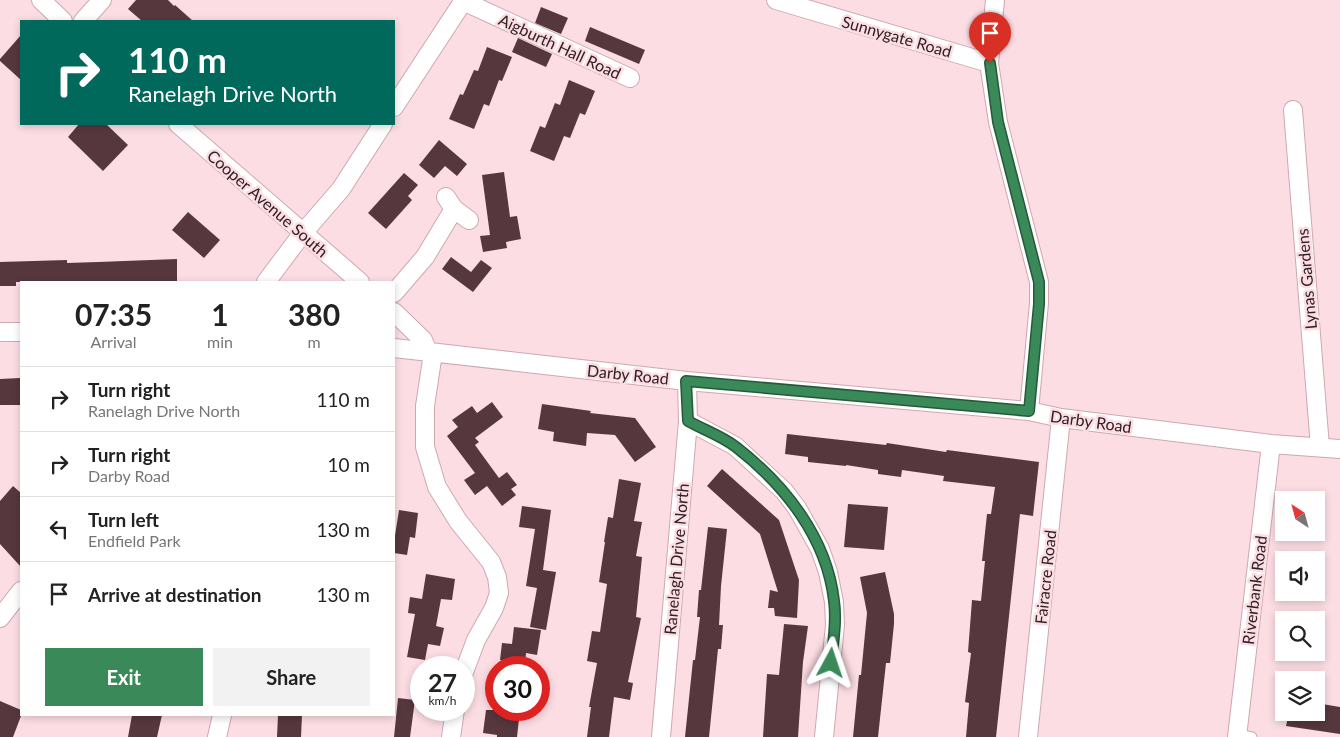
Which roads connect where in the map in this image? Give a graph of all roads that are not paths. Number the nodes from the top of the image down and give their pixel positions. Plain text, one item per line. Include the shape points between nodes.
1 (41, 0) edge
2 (102, 0) edge
3 (776, 0) edge
4 (995, 0) edge
5 (464, 1) edge
6 (62, 20) edge
7 (84, 20) edge
8 (990, 63) junction
9 (630, 78) dead end
10 (395, 105) edge
11 (1293, 110) dead end
12 (179, 125) edge
13 (382, 125) edge
14 (469, 220) dead end
15 (302, 234) junction
16 (267, 281) edge
17 (359, 281) edge
18 (395, 292) edge
19 (395, 313) edge
20 (0, 332) edge
21 (20, 332) edge
22 (395, 348) edge
23 (430, 353) junction
24 (686, 381) junction
25 (1029, 411) junction
26 (1062, 418) junction
27 (688, 421) junction
28 (1271, 444) junction
29 (1320, 447) junction
30 (1340, 449) edge
31 (20, 592) edge
32 (0, 618) edge
33 (470, 656) edge
34 (222, 716) edge
35 (453, 721) edge
36 (1242, 736) edge
37 (217, 737) edge
38 (451, 737) edge
39 (660, 737) edge
40 (824, 737) edge
41 (1028, 737) edge

1 - 6 street
2 - 7 street
3 - 8 street, Sunnygate Road
4 - 8 street
5 - 9 street, Aigburth Hall Road
5 - 10 street, Aigburth Hall Road
8 - 25 street via 998,122 1039,282
11 - 29 street, Lynas Gardens
12 - 15 street, Cooper Avenue South
13 - 15 street via 341,189
14 - 18 street via 450,203 425,257
15 - 16 street
15 - 17 street, Cooper Avenue South
19 - 23 street via 423,340
20 - 21 street
22 - 23 street, Darby Road
23 - 24 street, Darby Road
23 - 33 street via 425,447 437,487 458,521 491,562 497,577 499,593 494,608
24 - 25 street, Darby Road
24 - 27 street, Ranelagh Drive North
25 - 26 street, Darby Road
26 - 28 street, Darby Road
26 - 41 street, Fairacre Road
27 - 39 street, Ranelagh Drive North
27 - 40 street via 735,446 784,491 820,549 834,602 835,625
28 - 29 street, Darby Road
28 - 36 street, Riverbank Road
29 - 30 street, Darby Road
31 - 32 street
34 - 37 street
35 - 38 street

